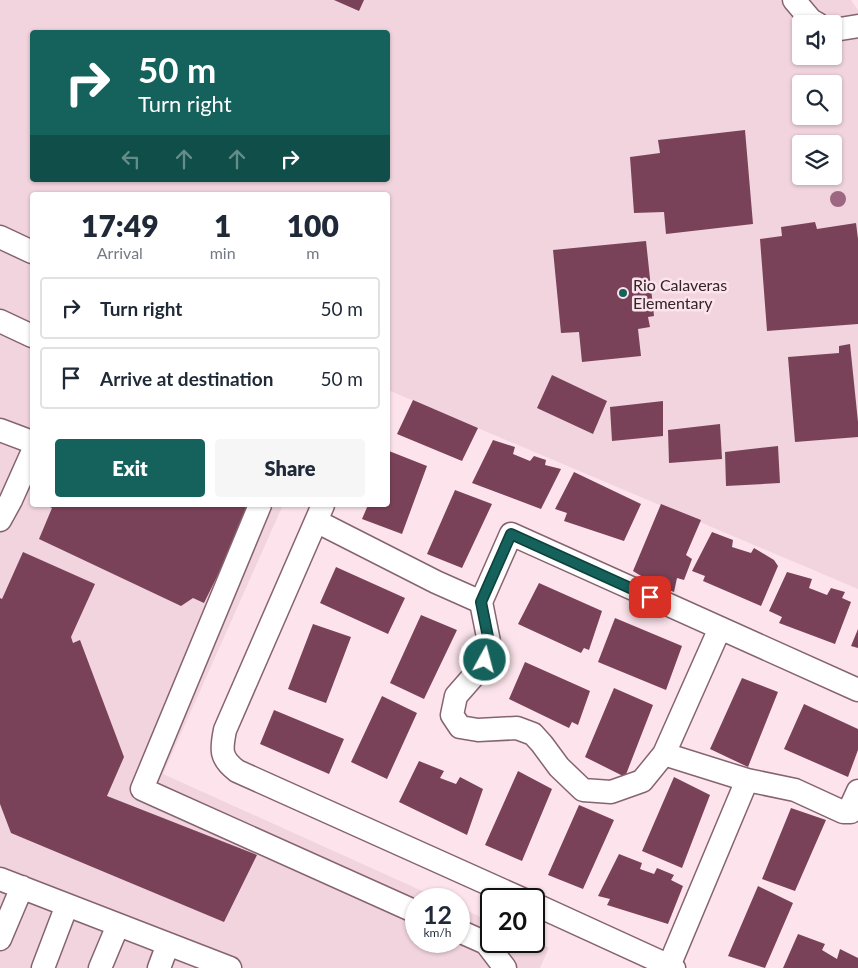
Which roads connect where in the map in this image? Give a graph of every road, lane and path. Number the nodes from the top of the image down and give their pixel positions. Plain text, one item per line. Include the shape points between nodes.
1 (794, 0) edge
2 (807, 15) edge
3 (858, 26) edge
4 (842, 29) edge
5 (0, 238) edge
6 (30, 251) edge
7 (0, 321) edge
8 (30, 335) edge
9 (0, 430) edge
10 (30, 441) edge
11 (30, 458) edge
12 (259, 507) edge
13 (320, 513) edge
14 (0, 520) edge
15 (481, 602) junction
16 (720, 628) junction
17 (858, 690) edge
18 (664, 754) junction
19 (747, 780) junction
20 (856, 801) edge
21 (0, 879) edge
22 (22, 888) junction
23 (498, 888) edge
24 (67, 905) junction
25 (405, 907) edge
26 (545, 909) edge
27 (118, 925) junction
28 (470, 936) edge
29 (0, 939) edge
30 (168, 944) junction
31 (225, 967) edge
32 (672, 967) edge
33 (43, 968) edge
34 (100, 968) edge
35 (159, 968) edge
36 (505, 968) edge

1 - 2 lane
3 - 4 lane
5 - 6 lane
7 - 8 lane
9 - 10 lane
11 - 14 lane
12 - 25 lane via 142,789
13 - 15 lane via 428,578
13 - 23 lane via 225,730 222,747 227,763 237,771
15 - 16 lane via 511,534
15 - 18 lane via 489,642 485,660 456,696 452,715 460,727 478,730 517,728 532,734 583,790 611,792 642,782
16 - 17 lane
16 - 18 lane
18 - 19 lane
19 - 20 lane via 795,790 843,812
19 - 32 lane
21 - 22 lane
22 - 24 lane
22 - 29 lane
24 - 27 lane
24 - 33 lane
26 - 32 lane
27 - 30 lane
27 - 34 lane
28 - 36 lane via 486,943
30 - 31 lane
30 - 35 lane

